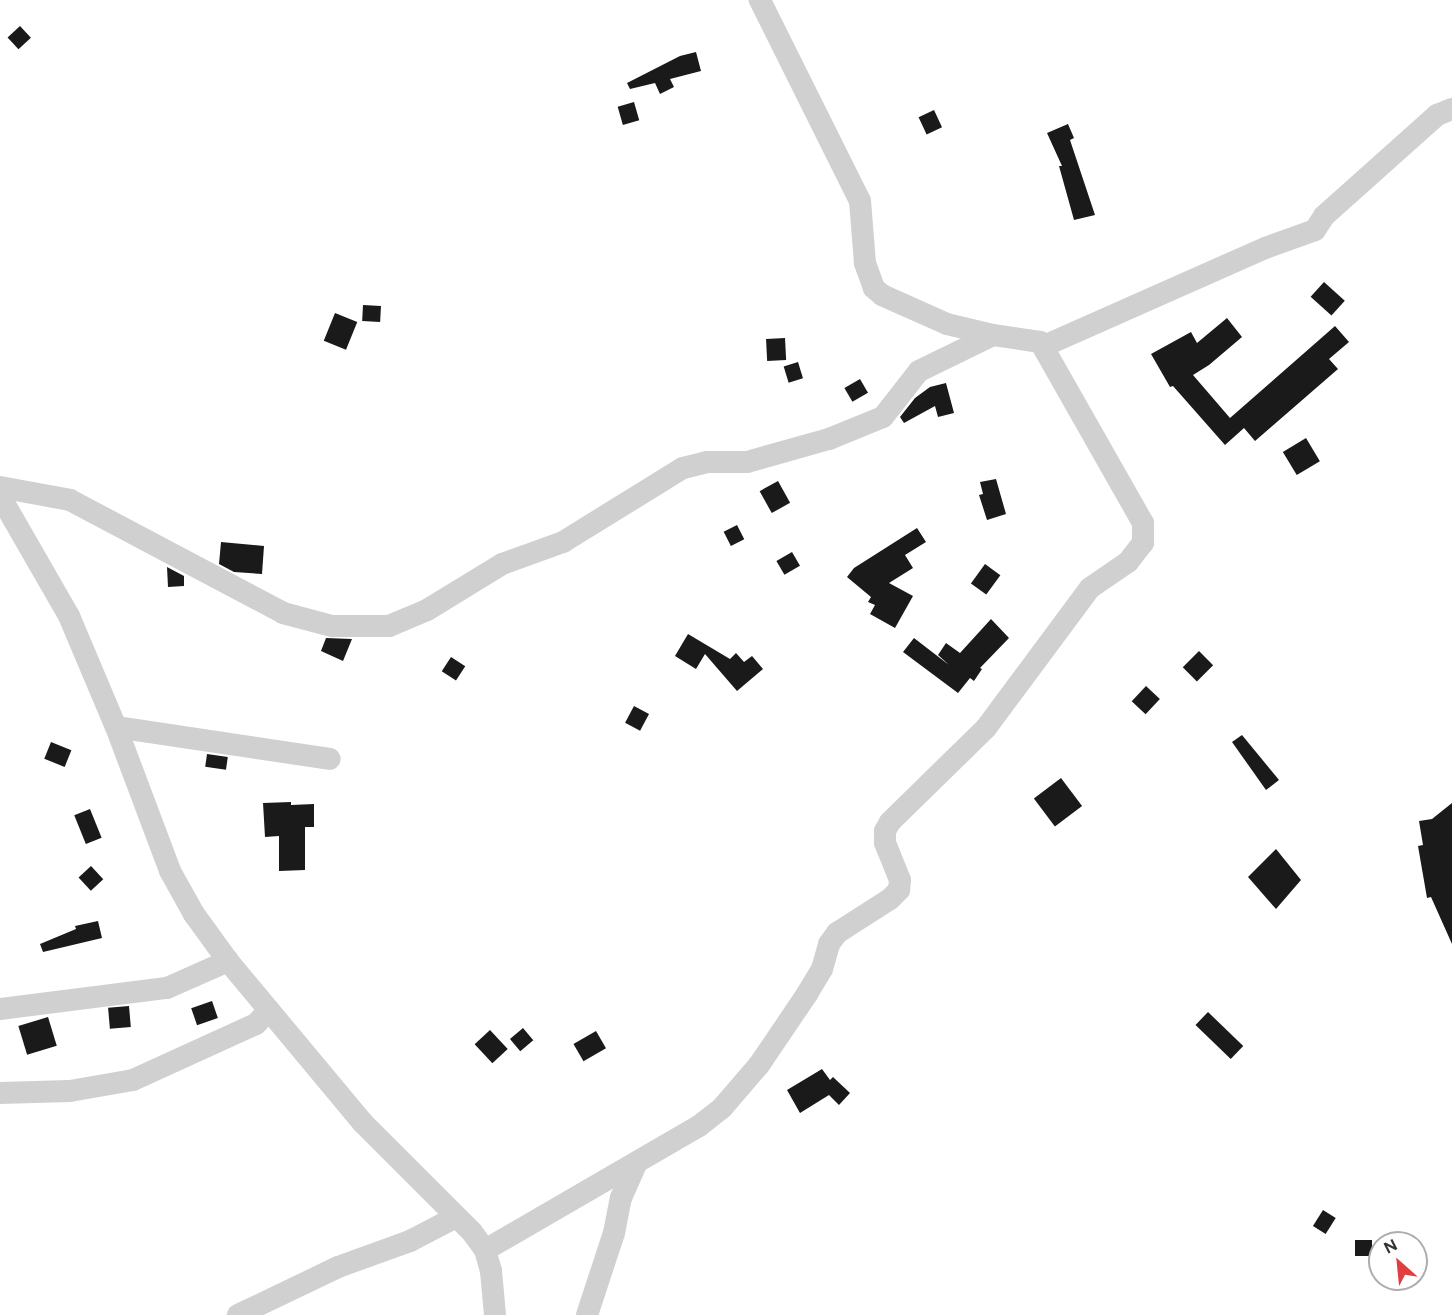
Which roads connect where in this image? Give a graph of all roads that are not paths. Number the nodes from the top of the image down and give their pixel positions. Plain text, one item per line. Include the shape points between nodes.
1 (760, 0) edge
2 (1452, 109) edge
3 (993, 335) junction
4 (1044, 346) junction
5 (0, 487) edge
6 (0, 496) edge
7 (116, 727) junction
8 (330, 759) dead end
9 (228, 961) junction
10 (0, 1009) edge
11 (269, 1010) junction
12 (0, 1093) edge
13 (637, 1162) junction
14 (456, 1217) junction
15 (485, 1250) junction
16 (238, 1315) edge
17 (495, 1315) edge
18 (587, 1315) edge

1 - 3 street via 860,201 865,263 874,288 947,324
2 - 4 street via 1437,115 1324,216 1315,230 1265,248
3 - 4 street via 1035,339
3 - 5 street via 919,371 883,417 829,439 747,462 707,462 683,468 563,543 502,564 427,610 389,626 332,626 283,613 70,500
4 - 13 street via 1143,522 1143,543 1128,562 1090,588 987,728 890,822 885,843 900,880 899,890 837,933 822,969 759,1065 722,1108
6 - 7 street via 69,616
7 - 8 street
7 - 9 street via 170,871 194,914
9 - 10 street via 167,988
9 - 11 street
11 - 12 street via 256,1024 133,1080 70,1091
11 - 14 street via 363,1123
13 - 15 street
13 - 18 street via 621,1198 614,1233
14 - 15 street
14 - 16 street via 410,1241 338,1267
15 - 17 street

